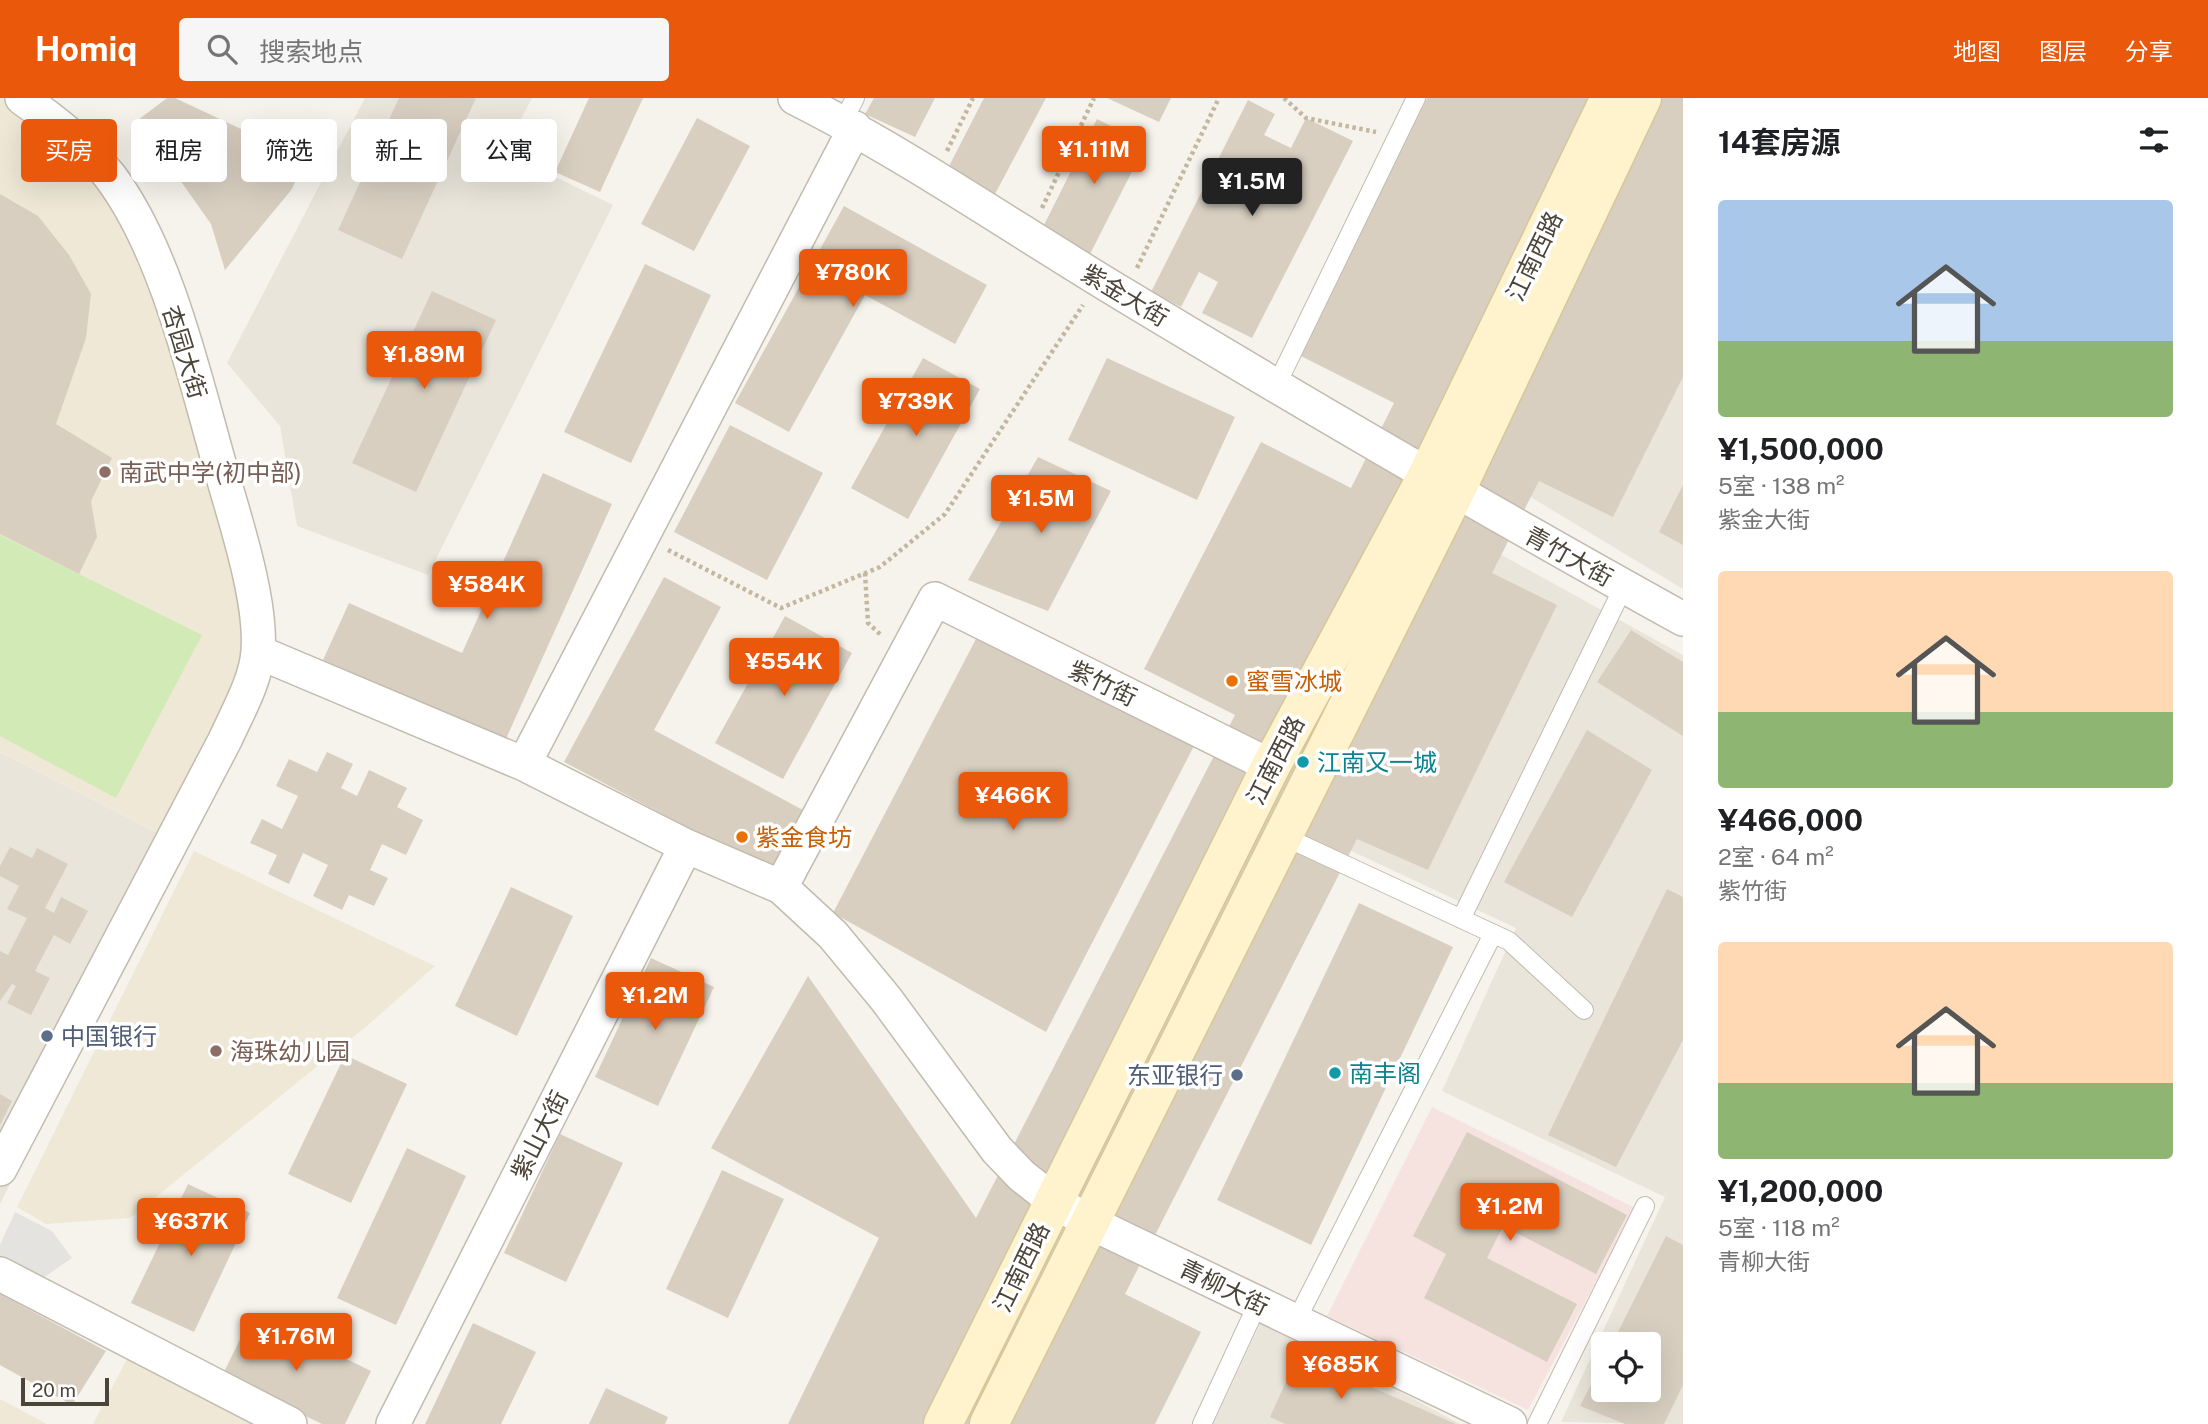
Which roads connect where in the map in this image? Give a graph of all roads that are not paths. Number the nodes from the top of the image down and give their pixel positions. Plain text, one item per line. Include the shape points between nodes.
1 (22, 98) edge
2 (795, 98) edge
3 (1416, 98) edge
4 (1610, 98) edge
5 (1642, 98) edge
6 (851, 116) edge
7 (1276, 386) junction
8 (1441, 484) junction
9 (1624, 586) junction
10 (1683, 620) edge
11 (258, 652) junction
12 (524, 764) junction
13 (1272, 766) junction
14 (1283, 836) junction
15 (686, 846) junction
16 (780, 887) junction
17 (1461, 919) junction
18 (1493, 934) junction
19 (1584, 1010) dead end
20 (0, 1169) edge
21 (1054, 1201) junction
22 (1645, 1206) dead end
23 (1089, 1222) junction
24 (0, 1274) edge
25 (1258, 1303) junction
26 (1296, 1321) junction
27 (290, 1424) edge
28 (393, 1424) edge
29 (943, 1424) edge
30 (989, 1424) edge
31 (1202, 1424) edge
32 (1510, 1424) edge
33 (1537, 1424) edge

1 - 11 street, 杏园大街 via 78,140 109,176 149,246 200,397 243,549
2 - 6 street, 紫金大街
3 - 7 lane
4 - 8 main road, 江南西路
5 - 8 main road
6 - 7 street, 紫金大街 via 934,177
6 - 12 street via 643,536
7 - 8 street, 紫金大街
8 - 9 street, 青竹大街
8 - 13 main road, 江南西路
8 - 14 main road
9 - 10 street, 青竹大街
9 - 17 lane
11 - 12 street
11 - 20 street via 249,686 225,740
12 - 15 street
13 - 16 street, 紫竹街 via 935,599
13 - 21 main road, 江南西路
14 - 17 lane
14 - 23 main road
15 - 16 street
15 - 28 street, 紫山大街
16 - 21 street via 833,935 886,999 997,1150
17 - 18 lane
18 - 19 lane via 1509,941
18 - 26 lane
21 - 23 street
21 - 29 main road, 江南西路
22 - 33 lane
23 - 25 street, 青柳大街
23 - 30 main road
24 - 27 street
25 - 26 street, 青柳大街
25 - 31 lane
26 - 32 street, 青柳大街

